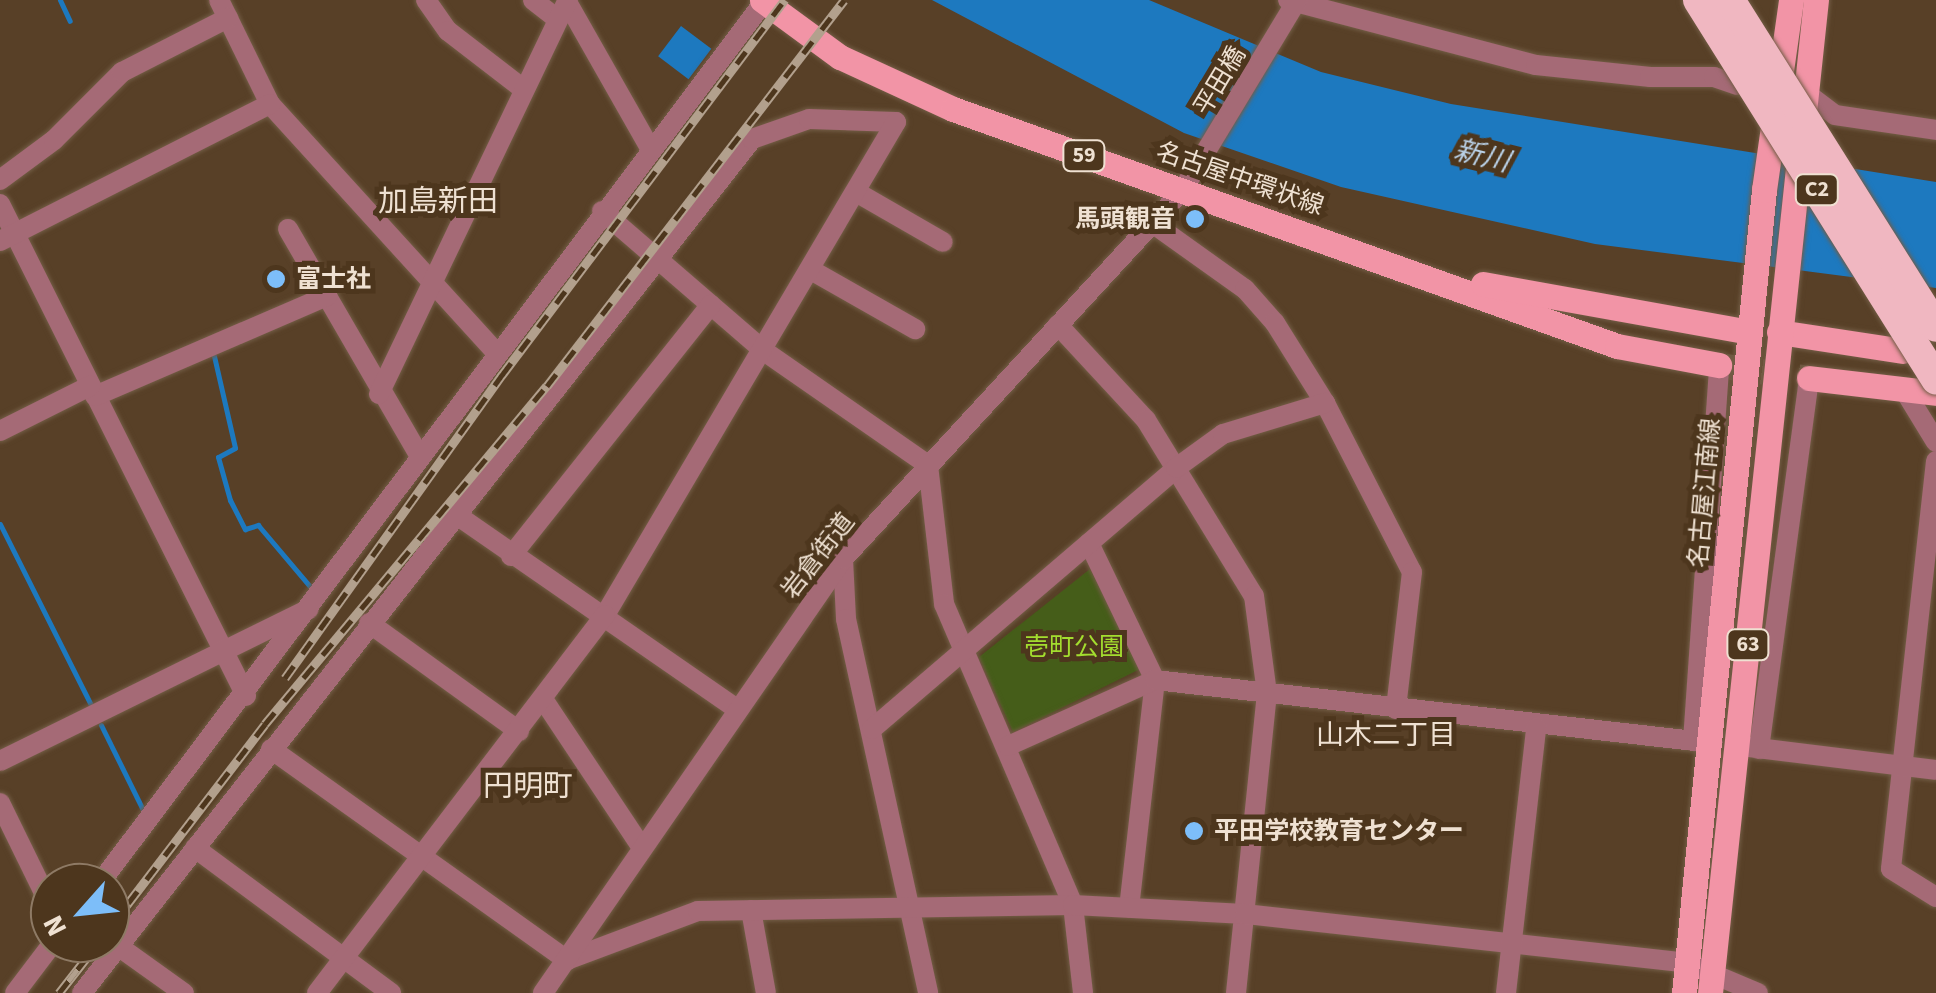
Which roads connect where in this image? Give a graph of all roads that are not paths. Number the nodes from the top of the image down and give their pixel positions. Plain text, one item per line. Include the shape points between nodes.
1 (426, 0) edge
2 (533, 0) edge
3 (1698, 0) edge
4 (1730, 0) edge
5 (1791, 0) edge
6 (1816, 0) edge
7 (763, 1) edge
8 (1291, 5) edge
9 (564, 7) edge
10 (224, 9) edge
11 (1737, 85) dead end
12 (522, 88) junction
13 (1802, 90) junction
14 (270, 104) junction
15 (1936, 130) edge
16 (650, 148) junction
17 (0, 180) edge
18 (1189, 180) junction
19 (856, 192) junction
20 (0, 204) edge
21 (602, 211) junction
22 (1151, 222) junction
23 (288, 229) dead end
24 (7, 238) edge
25 (943, 242) dead end
26 (662, 257) junction
27 (812, 270) junction
28 (1424, 274) junction
29 (432, 282) junction
30 (328, 296) junction
31 (711, 305) junction
32 (1751, 324) junction
33 (1058, 325) junction
34 (1780, 326) junction
35 (1936, 328) edge
36 (915, 329) dead end
37 (1902, 351) dead end
38 (496, 352) junction
39 (764, 352) junction
40 (1720, 365) joint
41 (1809, 378) joint
42 (1926, 388) edge
43 (93, 391) junction
44 (379, 394) junction
45 (1324, 403) junction
46 (0, 431) edge
47 (1936, 442) edge
48 (420, 457) junction
49 (1936, 460) edge
50 (928, 464) junction
51 (1176, 468) junction
52 (461, 518) junction
53 (1088, 543) junction
54 (512, 556) junction
55 (843, 559) junction
56 (315, 606) junction
57 (605, 615) junction
58 (368, 623) junction
59 (224, 651) junction
60 (962, 653) junction
61 (1156, 680) junction
62 (1267, 694) junction
63 (246, 696) junction
64 (543, 699) junction
65 (1396, 708) junction
66 (737, 709) junction
67 (1536, 728) junction
68 (520, 730) junction
69 (872, 730) junction
70 (1726, 744) junction
71 (1008, 746) junction
72 (271, 749) junction
73 (0, 761) edge
74 (1902, 765) junction
75 (1936, 770) edge
76 (0, 803) edge
77 (640, 845) junction
78 (194, 848) junction
79 (424, 856) junction
80 (116, 863) edge
81 (30, 864) edge
82 (1936, 897) edge
83 (1073, 905) junction
84 (912, 908) junction
85 (1129, 908) junction
86 (751, 910) junction
87 (1245, 914) junction
88 (130, 931) edge
89 (1509, 943) junction
90 (130, 955) edge
91 (344, 956) junction
92 (567, 960) junction
93 (38, 963) edge
94 (105, 963) edge
95 (1687, 963) junction
96 (1712, 982) edge
97 (16, 993) edge
98 (82, 993) edge
99 (184, 993) edge
100 (317, 993) edge
101 (392, 993) edge
102 (543, 993) edge
103 (766, 993) edge
104 (928, 993) edge
105 (1083, 993) edge
106 (1236, 993) edge
107 (1506, 993) edge
108 (1684, 993) edge
109 (1758, 993) edge

1 - 12 street via 448,31
2 - 9 street
3 - 42 highway, C2, bridge
4 - 35 highway, C2, bridge
5 - 32 main road, 名古屋江南線 / 63
6 - 13 main road, 名古屋江南線 / 63
7 - 16 street
7 - 18 main road, 名古屋中環状線 / 59 via 840,57 953,109
8 - 11 street via 1536,65 1650,78 1714,77
8 - 18 street, 平田橋
9 - 12 street
9 - 16 street
10 - 14 street
10 - 17 street via 122,72 54,140
12 - 29 street
13 - 15 street via 1835,115
13 - 34 main road, 名古屋江南線 / 63
14 - 24 street
14 - 29 street
16 - 21 street
18 - 22 street, 岩倉街道
18 - 28 main road, 名古屋中環状線 / 59
19 - 25 street
19 - 26 street via 896,122 809,119 752,139
19 - 27 street
20 - 24 street
21 - 26 street
21 - 38 street
22 - 33 street, 岩倉街道
22 - 45 street via 1245,288
23 - 30 street
24 - 43 street
26 - 31 street
26 - 52 street
27 - 36 street
27 - 39 street
28 - 32 main road
28 - 40 main road, 名古屋中環状線 / 59 via 1617,346
29 - 38 street
29 - 44 street
30 - 43 street
30 - 44 street
31 - 39 street
31 - 54 street
32 - 70 main road, 名古屋江南線 / 63
33 - 50 street, 岩倉街道
33 - 51 street via 1146,420
34 - 37 main road
34 - 70 main road, 名古屋江南線 / 63
38 - 48 street
39 - 50 street
39 - 57 street
40 - 70 street
41 - 42 main road
41 - 70 street
42 - 47 street
43 - 46 street
43 - 59 street
44 - 48 street
45 - 51 street via 1223,434
45 - 65 street via 1412,572
48 - 56 street
49 - 74 street
50 - 55 street, 岩倉街道
50 - 60 street via 944,604
51 - 53 street
51 - 62 street via 1254,596
52 - 54 street
52 - 58 street
53 - 60 street
53 - 61 street
54 - 57 street
55 - 66 street, 岩倉街道
55 - 69 street via 846,619
56 - 59 street
56 - 63 street
57 - 64 street
57 - 66 street
58 - 68 street
58 - 72 street
59 - 63 street
59 - 73 street
60 - 69 street
60 - 71 street
61 - 62 street
61 - 71 street
61 - 85 street
62 - 65 street
62 - 87 street
63 - 80 street
64 - 68 street
64 - 77 street
65 - 67 street
66 - 77 street, 岩倉街道
67 - 70 street
67 - 89 street
68 - 79 street
69 - 84 street
70 - 74 street
70 - 95 main road, 名古屋江南線 / 63
70 - 96 main road, 名古屋江南線 / 63
71 - 83 street
72 - 78 street
72 - 79 street
74 - 75 street
74 - 82 street via 1891,870
76 - 81 street
77 - 92 street, 岩倉街道
78 - 88 street
78 - 91 street
79 - 91 street
79 - 92 street
83 - 84 street
83 - 85 street
83 - 105 street
84 - 86 street
84 - 104 street
85 - 87 street
86 - 92 street via 698,911
86 - 103 street
87 - 89 street
87 - 106 street
89 - 95 street
89 - 107 street
90 - 99 street
91 - 100 street
91 - 101 street
92 - 102 street, 岩倉街道
93 - 97 street
94 - 98 street
95 - 96 street
95 - 108 main road, 名古屋江南線 / 63
96 - 109 street

